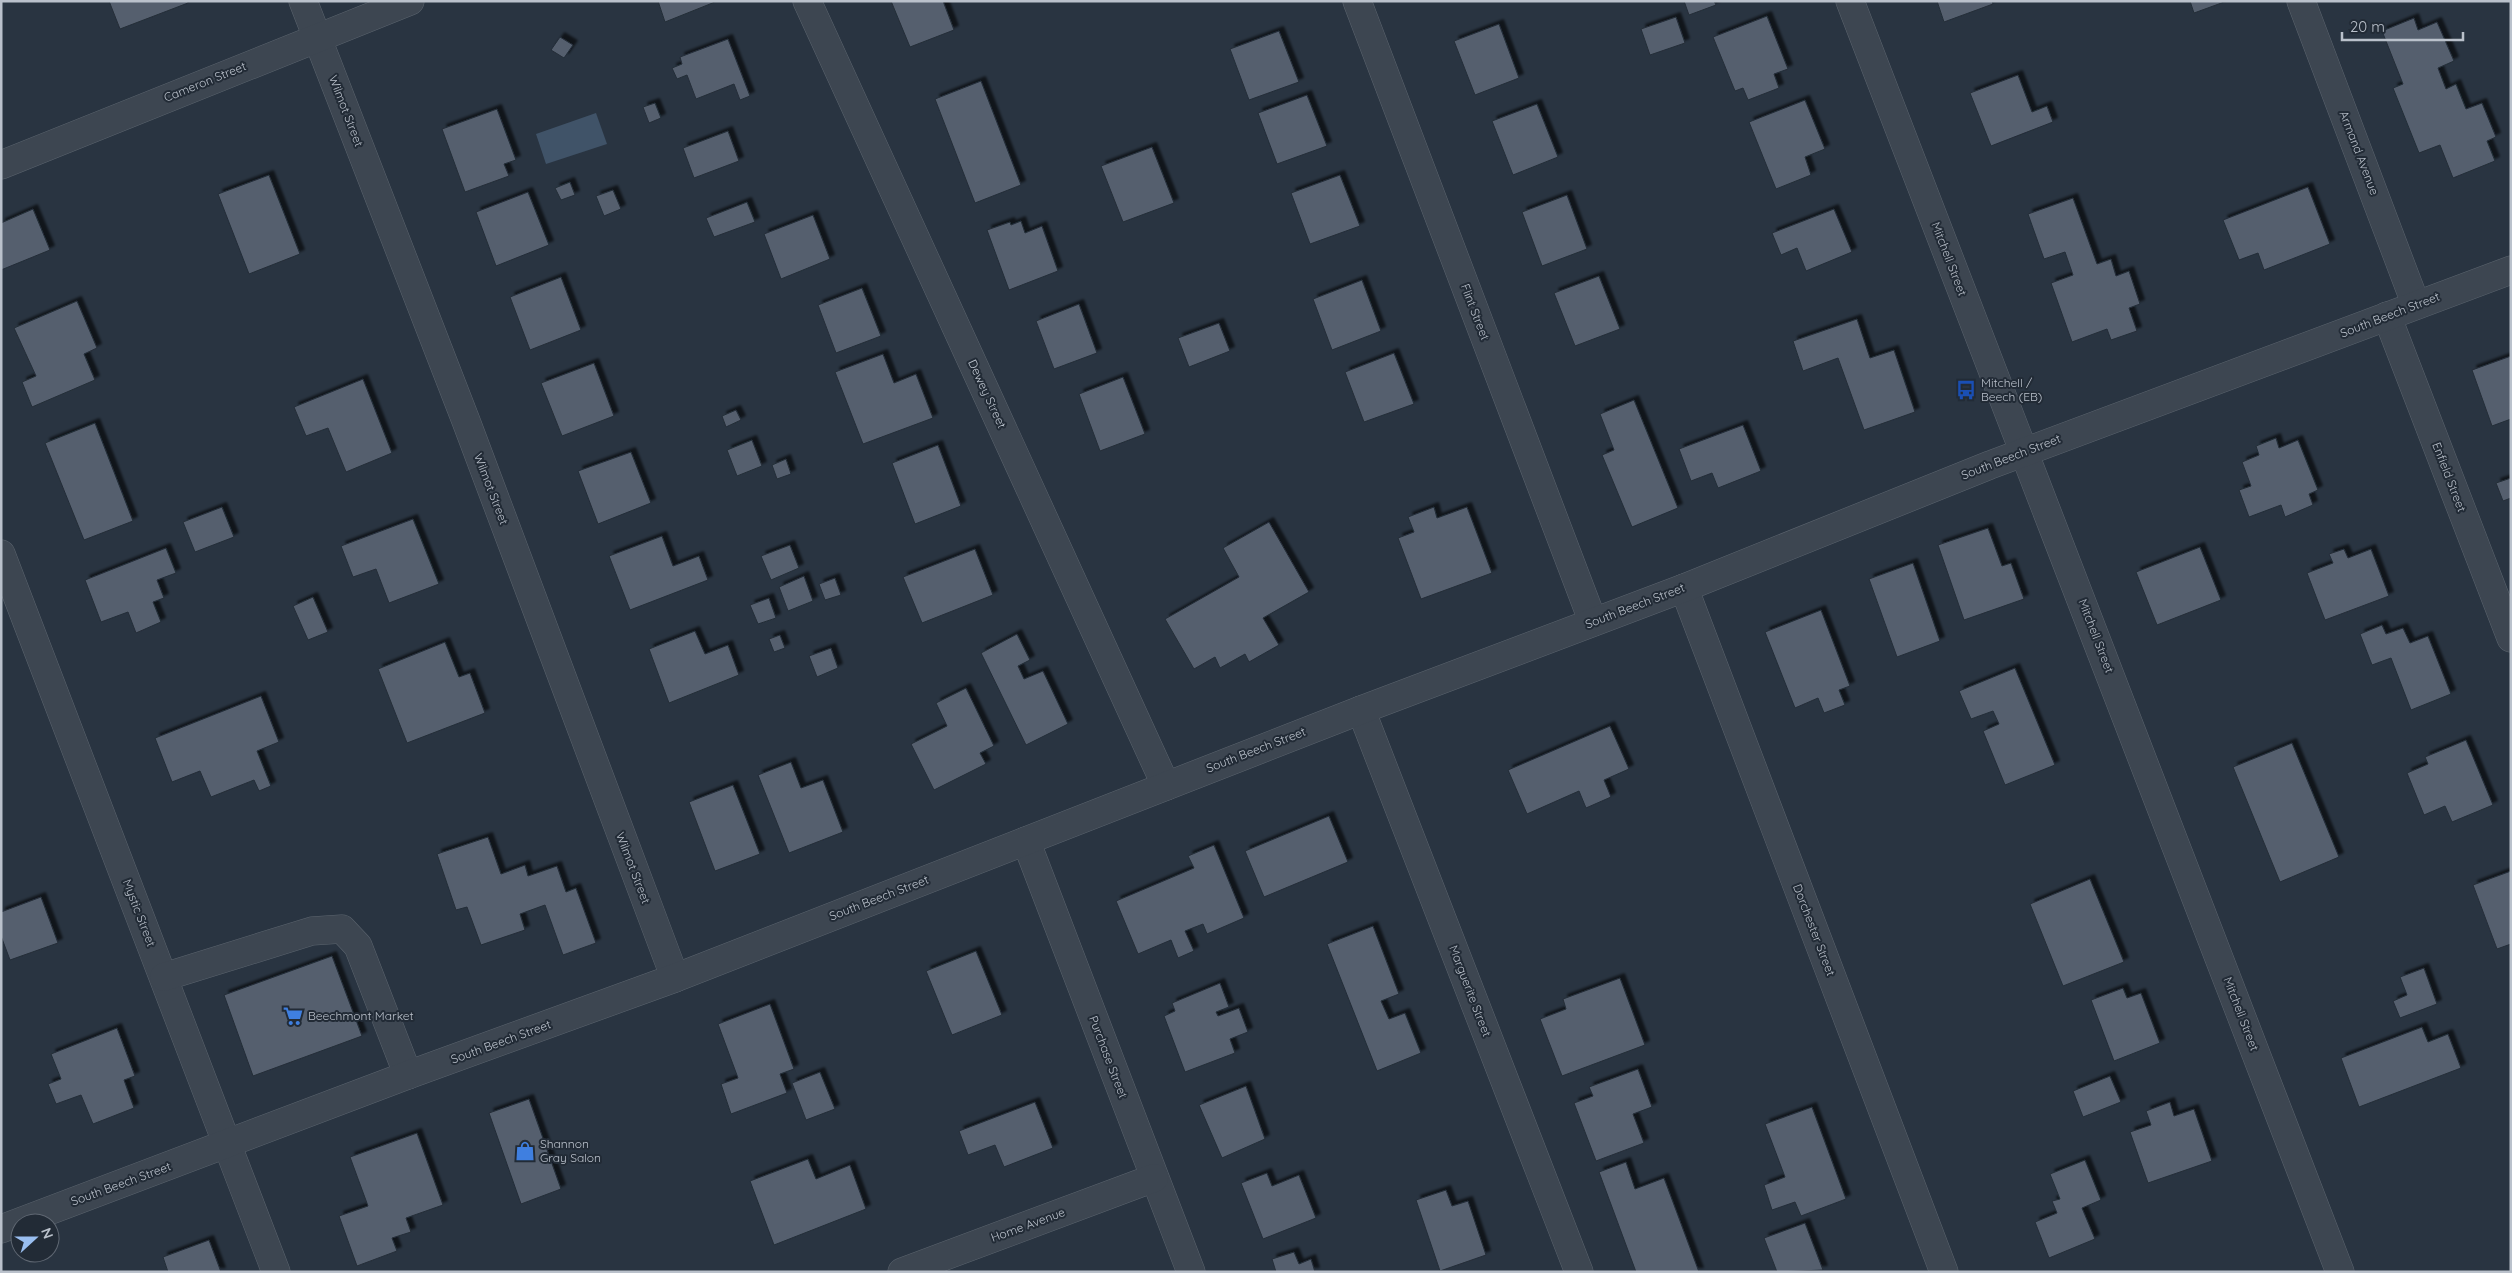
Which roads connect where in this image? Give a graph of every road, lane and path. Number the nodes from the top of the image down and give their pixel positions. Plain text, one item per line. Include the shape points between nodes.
1 (303, 1) edge
2 (410, 1) edge
3 (808, 1) edge
4 (1356, 1) edge
5 (1850, 1) edge
6 (2301, 1) edge
7 (317, 37) junction
8 (1, 165) edge
9 (2511, 270) edge
10 (2416, 305) junction
11 (2387, 316) junction
12 (2025, 452) junction
13 (1, 554) edge
14 (1684, 588) junction
15 (1593, 622) junction
16 (2511, 638) edge
17 (1361, 710) junction
18 (1166, 786) junction
19 (1026, 841) junction
20 (164, 977) junction
21 (675, 978) junction
22 (408, 1075) junction
23 (228, 1144) junction
24 (1154, 1178) junction
25 (1, 1229) edge
26 (276, 1272) edge
27 (902, 1272) edge
28 (1191, 1272) edge
29 (1579, 1272) edge
30 (1944, 1272) edge
31 (2340, 1272) edge

1 - 7 street, Wilmot Street
2 - 7 street, Cameron Street
3 - 18 street, Dewey Street
4 - 15 street, Flint Street
5 - 12 street, Mitchell Street
6 - 10 street, Armand Avenue
7 - 8 street, Cameron Street
7 - 21 street, Wilmot Street via 466,421
9 - 10 street, South Beech Street
10 - 11 street, South Beech Street
11 - 12 street, South Beech Street
11 - 16 street, Enfield Street
12 - 14 street, South Beech Street
12 - 31 street, Mitchell Street
13 - 20 street, Mystic Street
14 - 15 street, South Beech Street
14 - 30 street, Dorchester Street
15 - 17 street, South Beech Street
17 - 18 street, South Beech Street
17 - 29 street, Marguerite Street
18 - 19 street, South Beech Street
19 - 21 street, South Beech Street
19 - 24 street, Purchase Street
20 - 22 street via 312,931 342,929 358,946
20 - 23 street, Mystic Street
21 - 22 street, South Beech Street
22 - 23 street, South Beech Street
23 - 25 street, South Beech Street
23 - 26 street, Mystic Street
24 - 27 street, Home Avenue
24 - 28 street, Purchase Street

